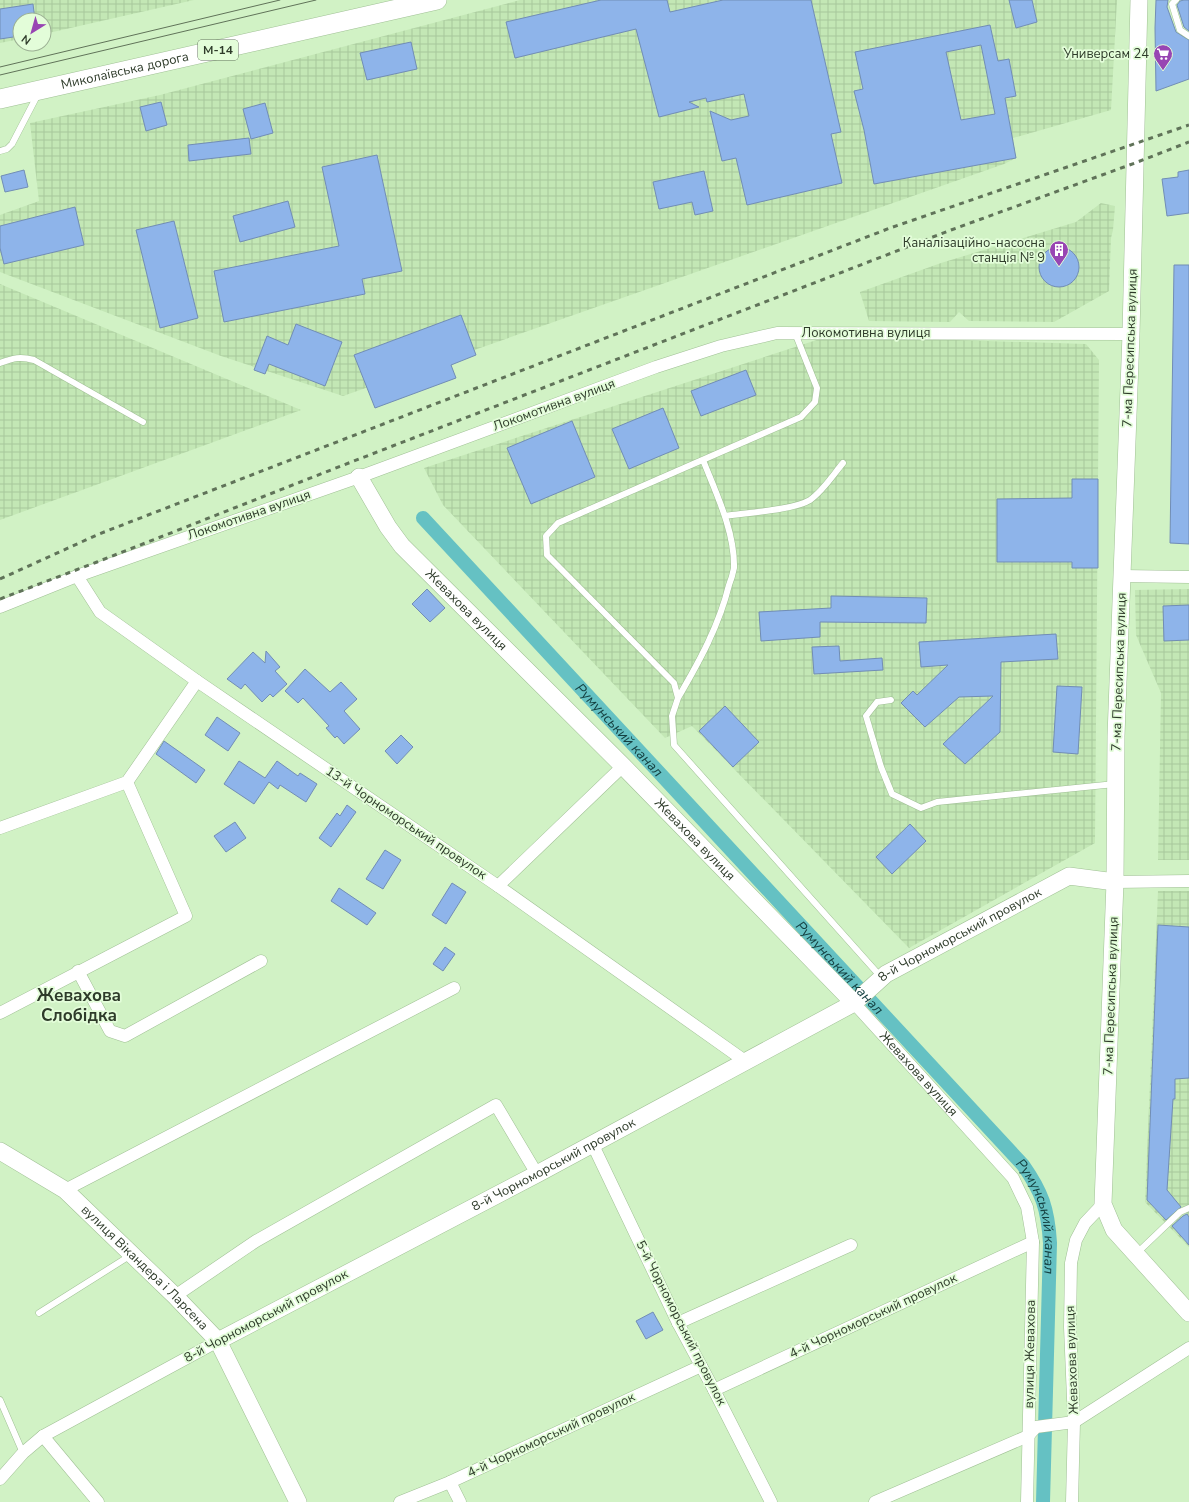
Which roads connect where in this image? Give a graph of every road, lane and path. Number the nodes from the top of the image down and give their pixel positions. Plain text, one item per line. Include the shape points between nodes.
1 (437, 0) edge
2 (1139, 0) edge
3 (1176, 0) edge
4 (1189, 36) edge
5 (40, 90) junction
6 (0, 99) edge
7 (0, 151) edge
8 (795, 333) junction
9 (1131, 334) junction
10 (0, 363) edge
11 (143, 422) dead end
12 (703, 460) junction
13 (843, 463) dead end
14 (359, 477) junction
15 (725, 516) junction
16 (77, 576) junction
17 (1122, 576) junction
18 (1189, 577) edge
19 (0, 607) edge
20 (197, 681) junction
21 (678, 698) junction
22 (891, 700) dead end
23 (623, 766) junction
24 (127, 782) junction
25 (1115, 784) junction
26 (0, 828) edge
27 (1189, 881) edge
28 (1115, 882) junction
29 (498, 886) junction
30 (261, 961) dead end
31 (78, 971) junction
32 (881, 978) junction
33 (454, 988) dead end
34 (854, 1003) junction
35 (0, 1013) edge
36 (746, 1061) junction
37 (592, 1144) junction
38 (0, 1151) edge
39 (536, 1174) junction
40 (65, 1190) junction
41 (1103, 1204) junction
42 (1027, 1207) joint
43 (1189, 1208) edge
44 (1033, 1242) junction
45 (851, 1245) dead end
46 (132, 1254) junction
47 (1136, 1254) junction
48 (175, 1296) junction
49 (39, 1313) dead end
50 (1189, 1313) edge
51 (678, 1323) junction
52 (218, 1341) junction
53 (1189, 1348) edge
54 (701, 1366) junction
55 (714, 1390) junction
56 (0, 1400) edge
57 (1071, 1422) junction
58 (1032, 1432) junction
59 (43, 1436) junction
60 (23, 1453) junction
61 (0, 1479) edge
62 (450, 1482) junction
63 (98, 1502) edge
64 (298, 1502) edge
65 (400, 1502) edge
66 (460, 1502) edge
67 (770, 1502) edge
68 (874, 1502) edge
69 (1027, 1502) edge
70 (1072, 1502) edge

1 - 5 main road, Миколаївська дорога / М-14
2 - 9 street, 7-ма Пересипська вулиця
3 - 4 lane via 1172,4 1180,30
5 - 6 main road, Миколаївська дорога / М-14
5 - 7 lane via 12,144 6,150
8 - 9 street, Локомотивна вулиця
8 - 12 lane via 817,388 815,402 801,417
8 - 14 street, Локомотивна вулиця via 777,333 721,346 671,362
9 - 17 street, 7-ма Пересипська вулиця
10 - 11 lane via 24,357 34,360
12 - 15 lane
12 - 21 lane via 558,523 546,536 546,555 674,683
13 - 15 lane via 810,500 794,507
14 - 16 street, Локомотивна вулиця
14 - 23 street, Жевахова вулиця via 402,546
15 - 21 lane via 734,568 725,602 702,656
16 - 19 street, Локомотивна вулиця
16 - 20 street, 13-й Чорноморський провулок via 100,612
17 - 18 street
17 - 25 street, 7-ма Пересипська вулиця
20 - 24 street
20 - 29 street, 13-й Чорноморський провулок
21 - 32 lane via 672,716 674,745
22 - 25 lane via 877,702 866,716 892,794 921,808 937,802
23 - 29 street
23 - 34 street, Жевахова вулиця
24 - 26 street
24 - 31 street via 186,916
25 - 28 street, 7-ма Пересипська вулиця
27 - 28 street
28 - 32 street, 8-й Чорноморський провулок via 1069,876
28 - 41 street, 7-ма Пересипська вулиця
29 - 36 street, 13-й Чорноморський провулок
30 - 31 street via 125,1036 110,1031
31 - 35 street
32 - 34 street, 8-й Чорноморський провулок
33 - 40 street
34 - 36 street, 8-й Чорноморський провулок
34 - 42 street, Жевахова вулиця via 1013,1178
36 - 37 street, 8-й Чорноморський провулок
37 - 39 street, 8-й Чорноморський провулок
37 - 51 street, 5-й Чорноморський провулок
38 - 40 street, вулиця Вікандера і Ларсена
39 - 48 street via 496,1105 256,1241
39 - 52 street, 8-й Чорноморський провулок
40 - 46 street, вулиця Вікандера і Ларсена
41 - 47 street, 7-ма Пересипська вулиця via 1114,1230
41 - 57 street, Жевахова вулиця via 1086,1223 1076,1240 1071,1263
42 - 44 street, вулиця Жевахова
43 - 47 lane via 1180,1212
44 - 55 street, 4-й Чорноморський провулок
44 - 58 street, вулиця Жевахова
45 - 51 street
46 - 48 street, вулиця Вікандера і Ларсена
46 - 49 lane
47 - 50 street, 7-ма Пересипська вулиця
48 - 52 street, вулиця Вікандера і Ларсена
51 - 54 street, 5-й Чорноморський провулок
52 - 59 street, 8-й Чорноморський провулок
52 - 64 street, вулиця Вікандера і Ларсена
53 - 57 street
54 - 55 street, 5-й Чорноморський провулок
54 - 62 street, 4-й Чорноморський провулок
55 - 67 street, 5-й Чорноморський провулок
56 - 60 lane
57 - 58 street
57 - 70 street, Жевахова вулиця
58 - 68 street
58 - 69 street, вулиця Жевахова
59 - 60 street, 8-й Чорноморський провулок
59 - 63 street
60 - 61 street, 8-й Чорноморський провулок
62 - 65 street, 4-й Чорноморський провулок
62 - 66 street

